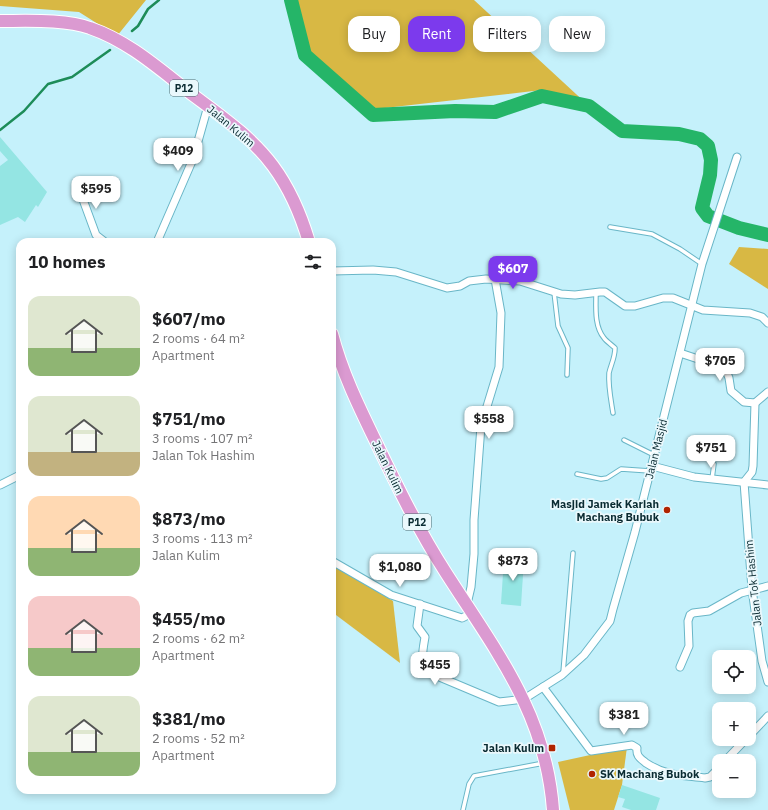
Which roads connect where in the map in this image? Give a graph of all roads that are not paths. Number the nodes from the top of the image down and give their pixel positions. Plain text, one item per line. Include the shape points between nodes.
1 (0, 21) edge
2 (208, 106) junction
3 (737, 157) dead end
4 (78, 186) dead end
5 (610, 227) dead end
6 (99, 238) edge
7 (159, 238) edge
8 (308, 238) edge
9 (702, 264) junction
10 (336, 271) edge
11 (495, 279) junction
12 (554, 292) junction
13 (596, 292) junction
14 (692, 304) junction
15 (768, 323) edge
16 (336, 347) edge
17 (680, 353) junction
18 (567, 375) dead end
19 (768, 392) edge
20 (754, 403) junction
21 (613, 413) dead end
22 (624, 440) dead end
23 (654, 455) junction
24 (714, 464) dead end
25 (651, 469) junction
26 (577, 474) dead end
27 (16, 477) edge
28 (712, 479) junction
29 (744, 482) junction
30 (0, 485) edge
31 (768, 485) edge
32 (573, 553) dead end
33 (336, 563) edge
34 (768, 586) edge
35 (752, 589) junction
36 (420, 604) junction
37 (470, 609) junction
38 (680, 667) dead end
39 (562, 675) junction
40 (768, 682) edge
41 (543, 687) junction
42 (524, 699) junction
43 (768, 716) edge
44 (756, 729) edge
45 (739, 746) edge
46 (732, 754) edge
47 (547, 763) junction
48 (712, 775) edge
49 (463, 810) edge
50 (553, 810) edge

1 - 2 main road, Jalan Kulim / P12 via 90,27 136,51
2 - 7 street via 193,159
2 - 8 main road, Jalan Kulim / P12 via 238,130 273,166 287,186
3 - 9 street, Jalan Masjid
4 - 6 street via 96,235
5 - 9 lane via 652,234
9 - 14 street, Jalan Masjid
10 - 11 street via 396,272 447,288
11 - 12 street via 534,284
11 - 37 street via 501,313 500,367 481,426
12 - 13 street via 575,295
12 - 18 lane via 558,326 568,348
13 - 14 street via 605,292 625,306 668,298
13 - 21 lane via 599,330 604,339 615,348 609,376
14 - 15 street via 703,310 750,313 762,317
14 - 17 street, Jalan Masjid
16 - 37 main road, Jalan Kulim / P12 via 346,380 390,471 427,541
17 - 20 street via 725,368 734,395 744,402
17 - 23 street, Jalan Masjid
19 - 20 street
20 - 29 street via 754,466
22 - 23 lane
23 - 25 street, Jalan Masjid
24 - 28 lane
25 - 26 lane via 621,469 601,479
25 - 28 street
25 - 39 street, Jalan Masjid via 610,621 584,656
27 - 30 street
28 - 29 street
29 - 31 street
29 - 35 street, Jalan Tok Hashim
32 - 39 lane
33 - 36 street via 391,595
34 - 35 street
35 - 38 street via 709,611 690,615 689,646
35 - 40 street, Jalan Tok Hashim via 762,661
36 - 37 street via 462,618
36 - 42 street via 417,626 425,636 421,652 430,674 499,702
37 - 42 main road, Jalan Kulim / P12
39 - 41 street, Jalan Masjid
41 - 42 street, Jalan Masjid
41 - 48 street via 591,751 632,744 637,748 639,758 656,770 705,778
42 - 47 main road, Jalan Kulim / P12
43 - 44 street
45 - 46 street
47 - 49 lane via 474,776 469,784
47 - 50 main road, Jalan Kulim / P12

